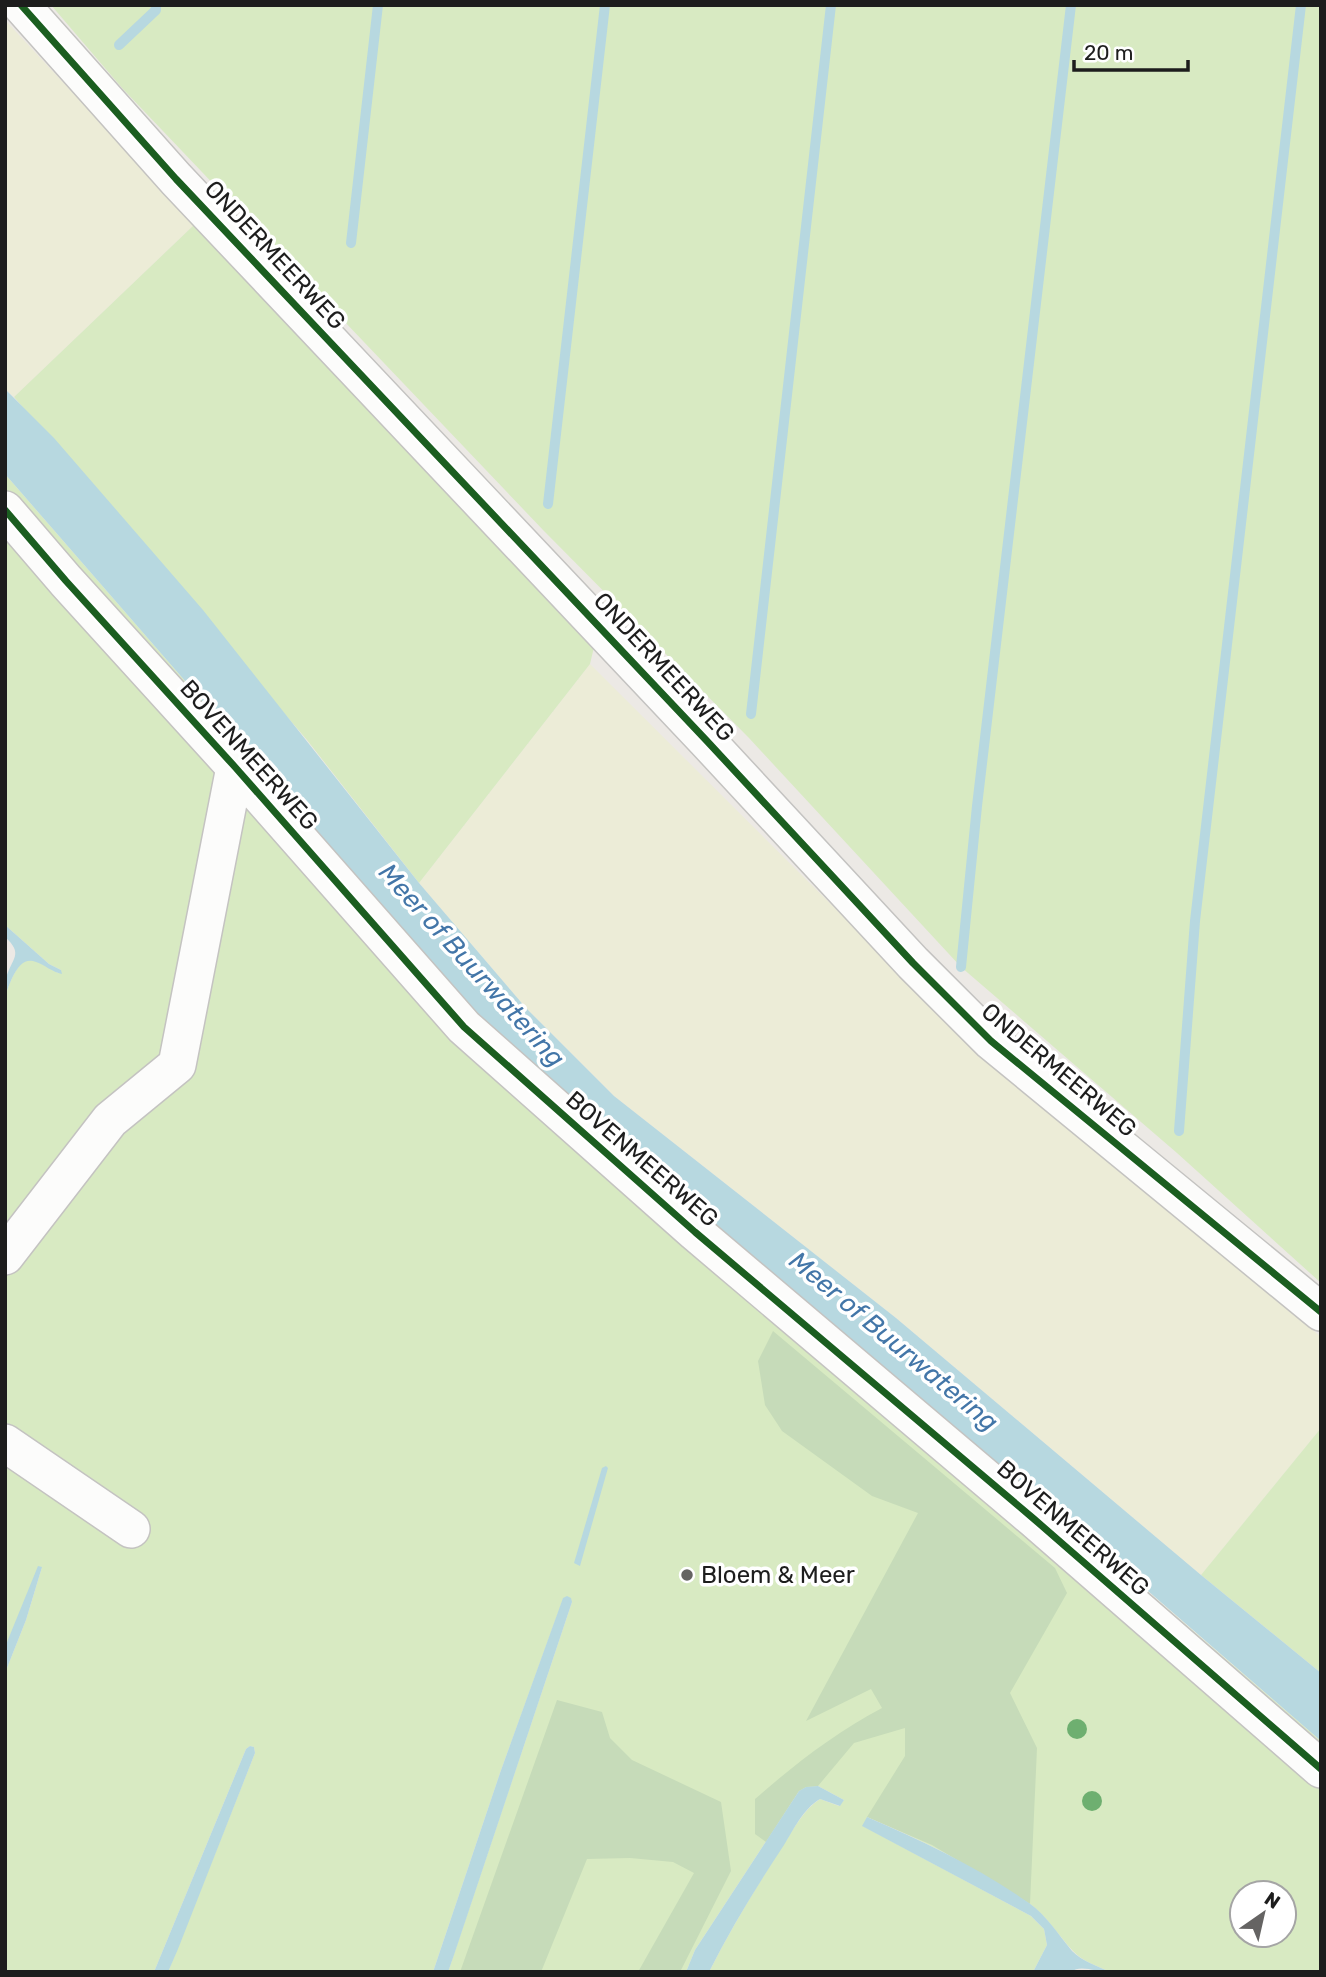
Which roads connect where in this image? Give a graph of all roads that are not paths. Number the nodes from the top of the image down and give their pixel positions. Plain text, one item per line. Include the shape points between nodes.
1 (21, 5) edge
2 (5, 510) edge
3 (235, 767) junction
4 (5, 1256) edge
5 (1321, 1312) edge
6 (5, 1443) edge
7 (131, 1529) dead end
8 (1321, 1769) edge

1 - 5 street, ONDERMEERWEG via 176,179 971,1022
2 - 3 street, BOVENMEERWEG
3 - 4 street via 177,1065 110,1120
3 - 8 street, BOVENMEERWEG via 464,1027 695,1232
6 - 7 street

